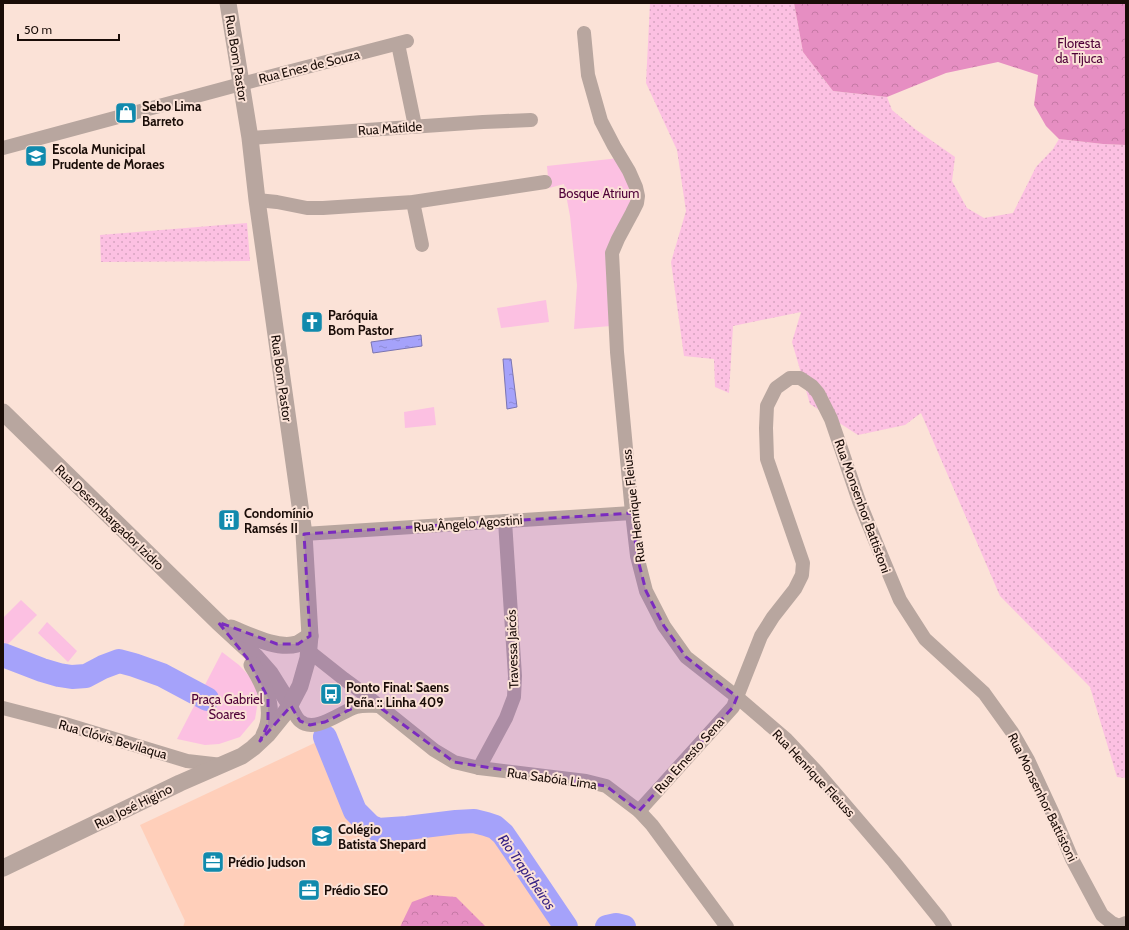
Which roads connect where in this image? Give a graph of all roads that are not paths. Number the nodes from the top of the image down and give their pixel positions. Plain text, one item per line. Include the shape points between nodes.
1 (228, 3) edge
2 (584, 34) dead end
3 (241, 84) junction
4 (531, 120) dead end
5 (415, 126) junction
6 (250, 138) junction
7 (3, 148) edge
8 (545, 182) dead end
9 (257, 200) junction
10 (413, 202) junction
11 (422, 245) dead end
12 (3, 412) edge
13 (632, 513) junction
14 (505, 520) junction
15 (304, 534) junction
16 (218, 622) junction
17 (310, 644) junction
18 (737, 697) junction
19 (290, 705) junction
20 (378, 706) junction
21 (3, 708) edge
22 (260, 741) junction
23 (223, 765) junction
24 (479, 768) junction
25 (639, 811) junction
26 (3, 868) edge
27 (1126, 923) edge
28 (727, 927) edge
29 (945, 927) edge

1 - 3 street, Rua Bom Pastor
2 - 13 street, Rua Henrique Fleiuss via 588,75 601,121 629,171 638,196 612,253 616,352
3 - 5 street, Rua Enes de Souza via 402,42
3 - 6 street, Rua Bom Pastor
3 - 7 street, Rua Enes de Souza
4 - 5 street, Rua Matilde
5 - 6 street, Rua Matilde
6 - 9 street, Rua Bom Pastor
8 - 10 street
9 - 10 street via 307,208
9 - 15 street, Rua Bom Pastor
10 - 11 street
12 - 16 street, Rua Desembargador Izidro
13 - 14 street, Rua Ângelo Agostini
13 - 18 street, Rua Henrique Fleiuss via 637,556 646,591 664,626 686,657
14 - 15 street, Rua Ângelo Agostini
14 - 24 street, Travessa Jaicós via 515,676 514,697 506,718
15 - 17 street, Rua Bom Pastor
16 - 17 street via 277,644
16 - 19 street, Rua Desembargador Izidro via 265,667
16 - 22 street, Rua Desembargador Izidro via 261,679 268,698 268,724
17 - 19 street, Rua Bom Pastor via 300,686
17 - 20 street, Rua Sabóia Lima
18 - 25 street, Rua Ernesto Sena via 733,707
18 - 27 street, Rua Monsenhor Battistoni via 761,636 795,589 802,575 803,563 768,459 766,428 767,406 776,388 790,378 800,378 818,393 831,419 878,550 900,600 925,640 984,693 1012,732 1031,767 1072,859 1102,915 1112,924 1119,926
18 - 29 street, Rua Henrique Fleiuss via 786,739 817,772 894,862
19 - 20 street via 300,721 310,725 325,722 355,708
19 - 22 street, Rua Bom Pastor
20 - 24 street, Rua Sabóia Lima via 434,750 454,762
21 - 23 street, Rua Clóvis Bevilaqua via 187,761
22 - 23 street, Rua José Higino via 242,756
23 - 26 street, Rua José Higino
24 - 25 street, Rua Sabóia Lima via 586,781 606,786
25 - 28 street, Rua Sabóia Lima

